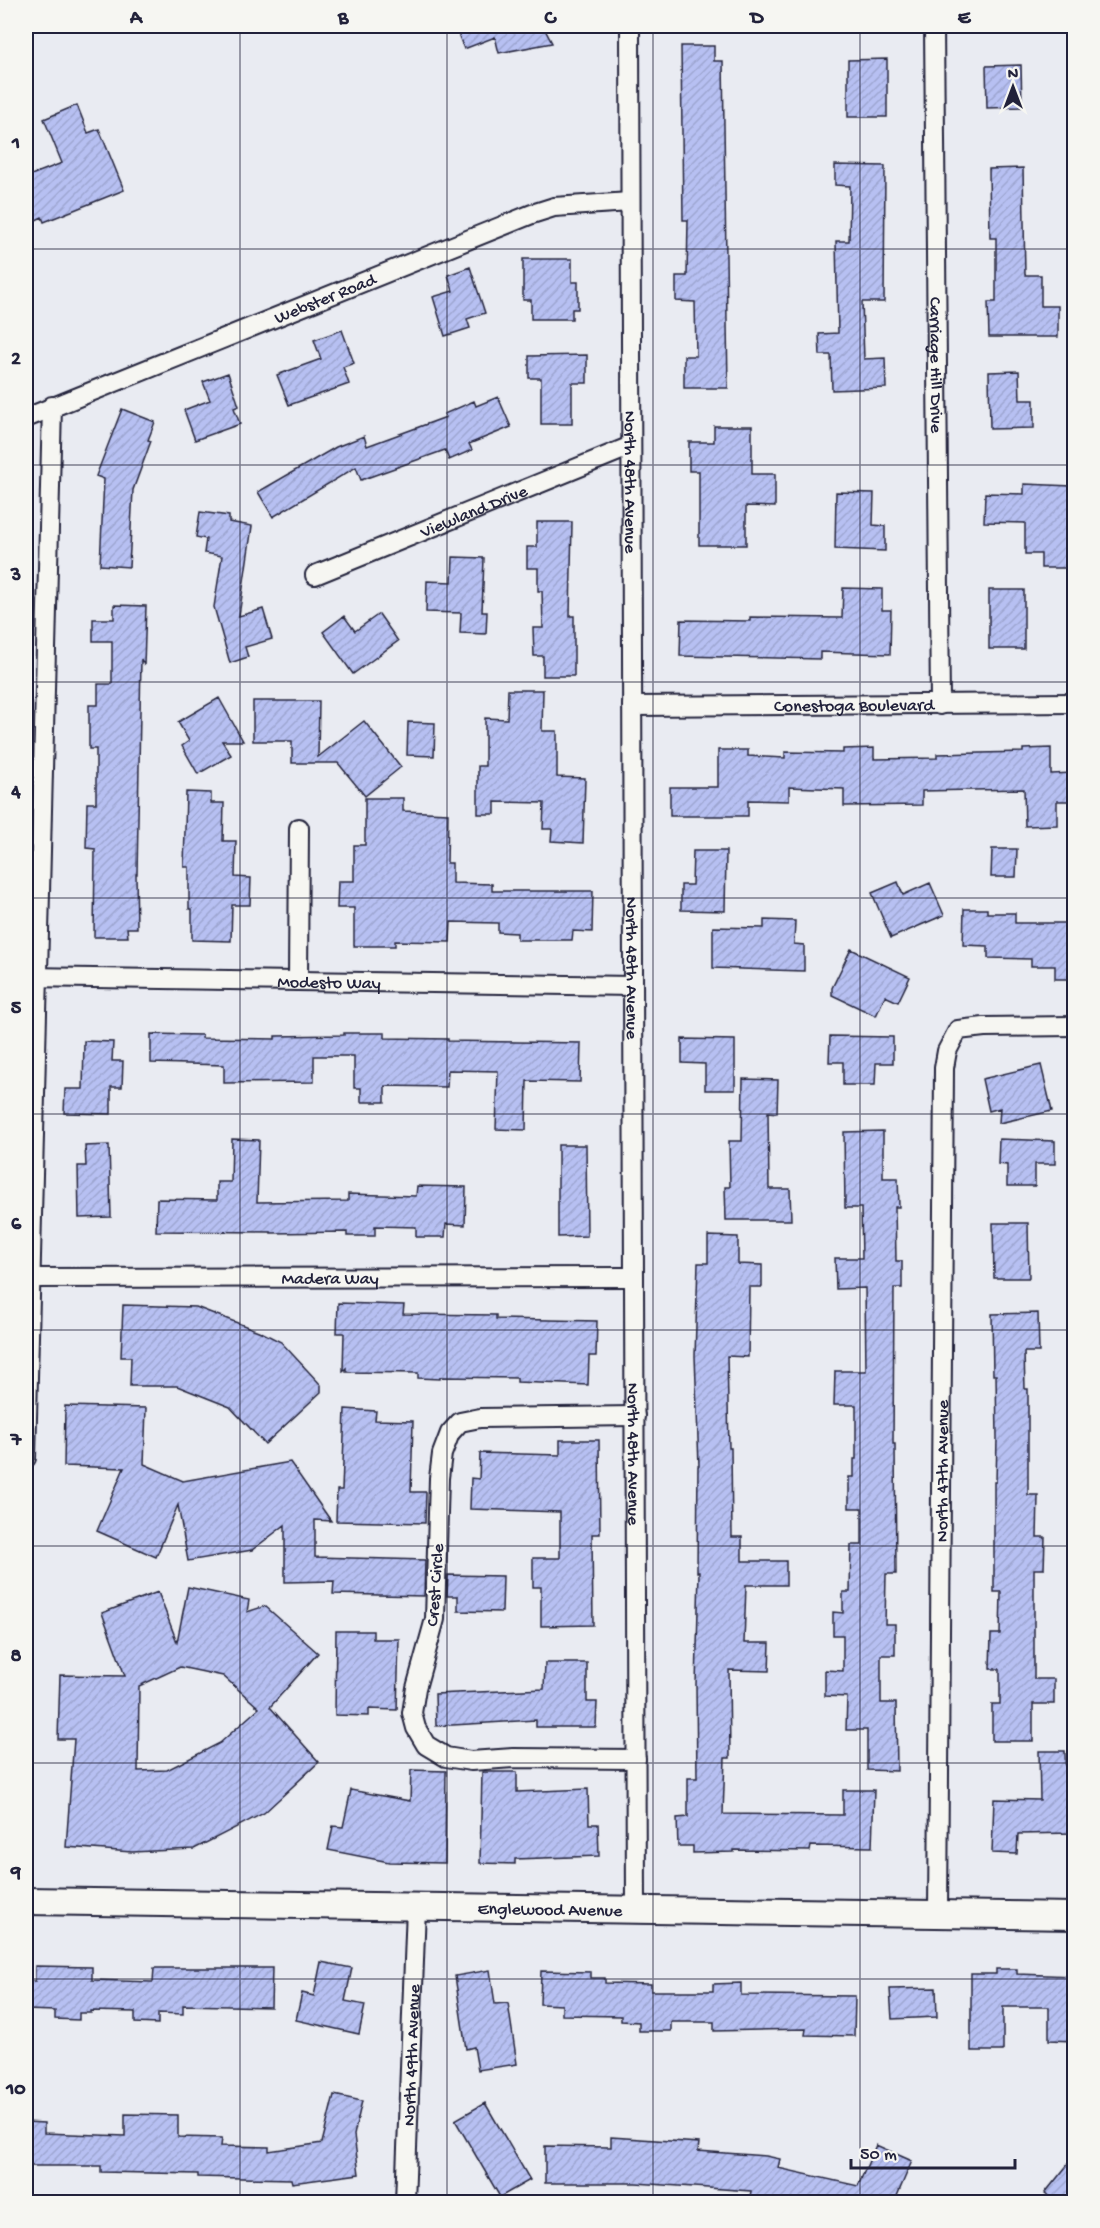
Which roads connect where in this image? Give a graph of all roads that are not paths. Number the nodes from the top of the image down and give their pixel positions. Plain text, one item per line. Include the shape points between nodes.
1 (630, 26) edge
2 (934, 26) edge
3 (630, 202) junction
4 (52, 406) junction
5 (26, 418) edge
6 (631, 446) junction
7 (315, 575) dead end
8 (1074, 703) edge
9 (940, 705) junction
10 (632, 706) junction
11 (298, 828) dead end
12 (32, 977) edge
13 (298, 981) junction
14 (633, 986) junction
15 (1074, 1026) edge
16 (634, 1277) junction
17 (27, 1278) edge
18 (635, 1416) junction
19 (26, 1458) edge
20 (636, 1759) junction
21 (26, 1901) edge
22 (416, 1907) junction
23 (636, 1910) junction
24 (938, 1915) junction
25 (1074, 1916) edge
26 (405, 2202) edge

1 - 3 street, North 48th Avenue
2 - 9 street, Carriage Hill Drive
3 - 4 street, Webster Road via 554,207 531,214
3 - 6 street, North 48th Avenue
4 - 5 street, Webster Road
4 - 12 street
6 - 7 street, Viewland Drive
6 - 10 street, North 48th Avenue
8 - 9 street, Conestoga Boulevard
9 - 10 street, Conestoga Boulevard
10 - 14 street, North 48th Avenue
11 - 13 street
12 - 13 street, Modesto Way
12 - 17 street
13 - 14 street, Modesto Way
14 - 16 street, North 48th Avenue
15 - 24 street, North 47th Avenue via 958,1030 947,1051 944,1068
16 - 17 street, Madera Way
16 - 18 street, North 48th Avenue
17 - 19 street
18 - 20 street, North 48th Avenue
18 - 20 street, Crest Circle via 480,1418 460,1422 450,1433 439,1478 435,1618 411,1713 426,1745 446,1756 471,1761
20 - 23 street, North 48th Avenue
21 - 22 street, Englewood Avenue
22 - 23 street, Englewood Avenue
22 - 26 street, North 49th Avenue
23 - 24 street, Englewood Avenue
24 - 25 street, Englewood Avenue

